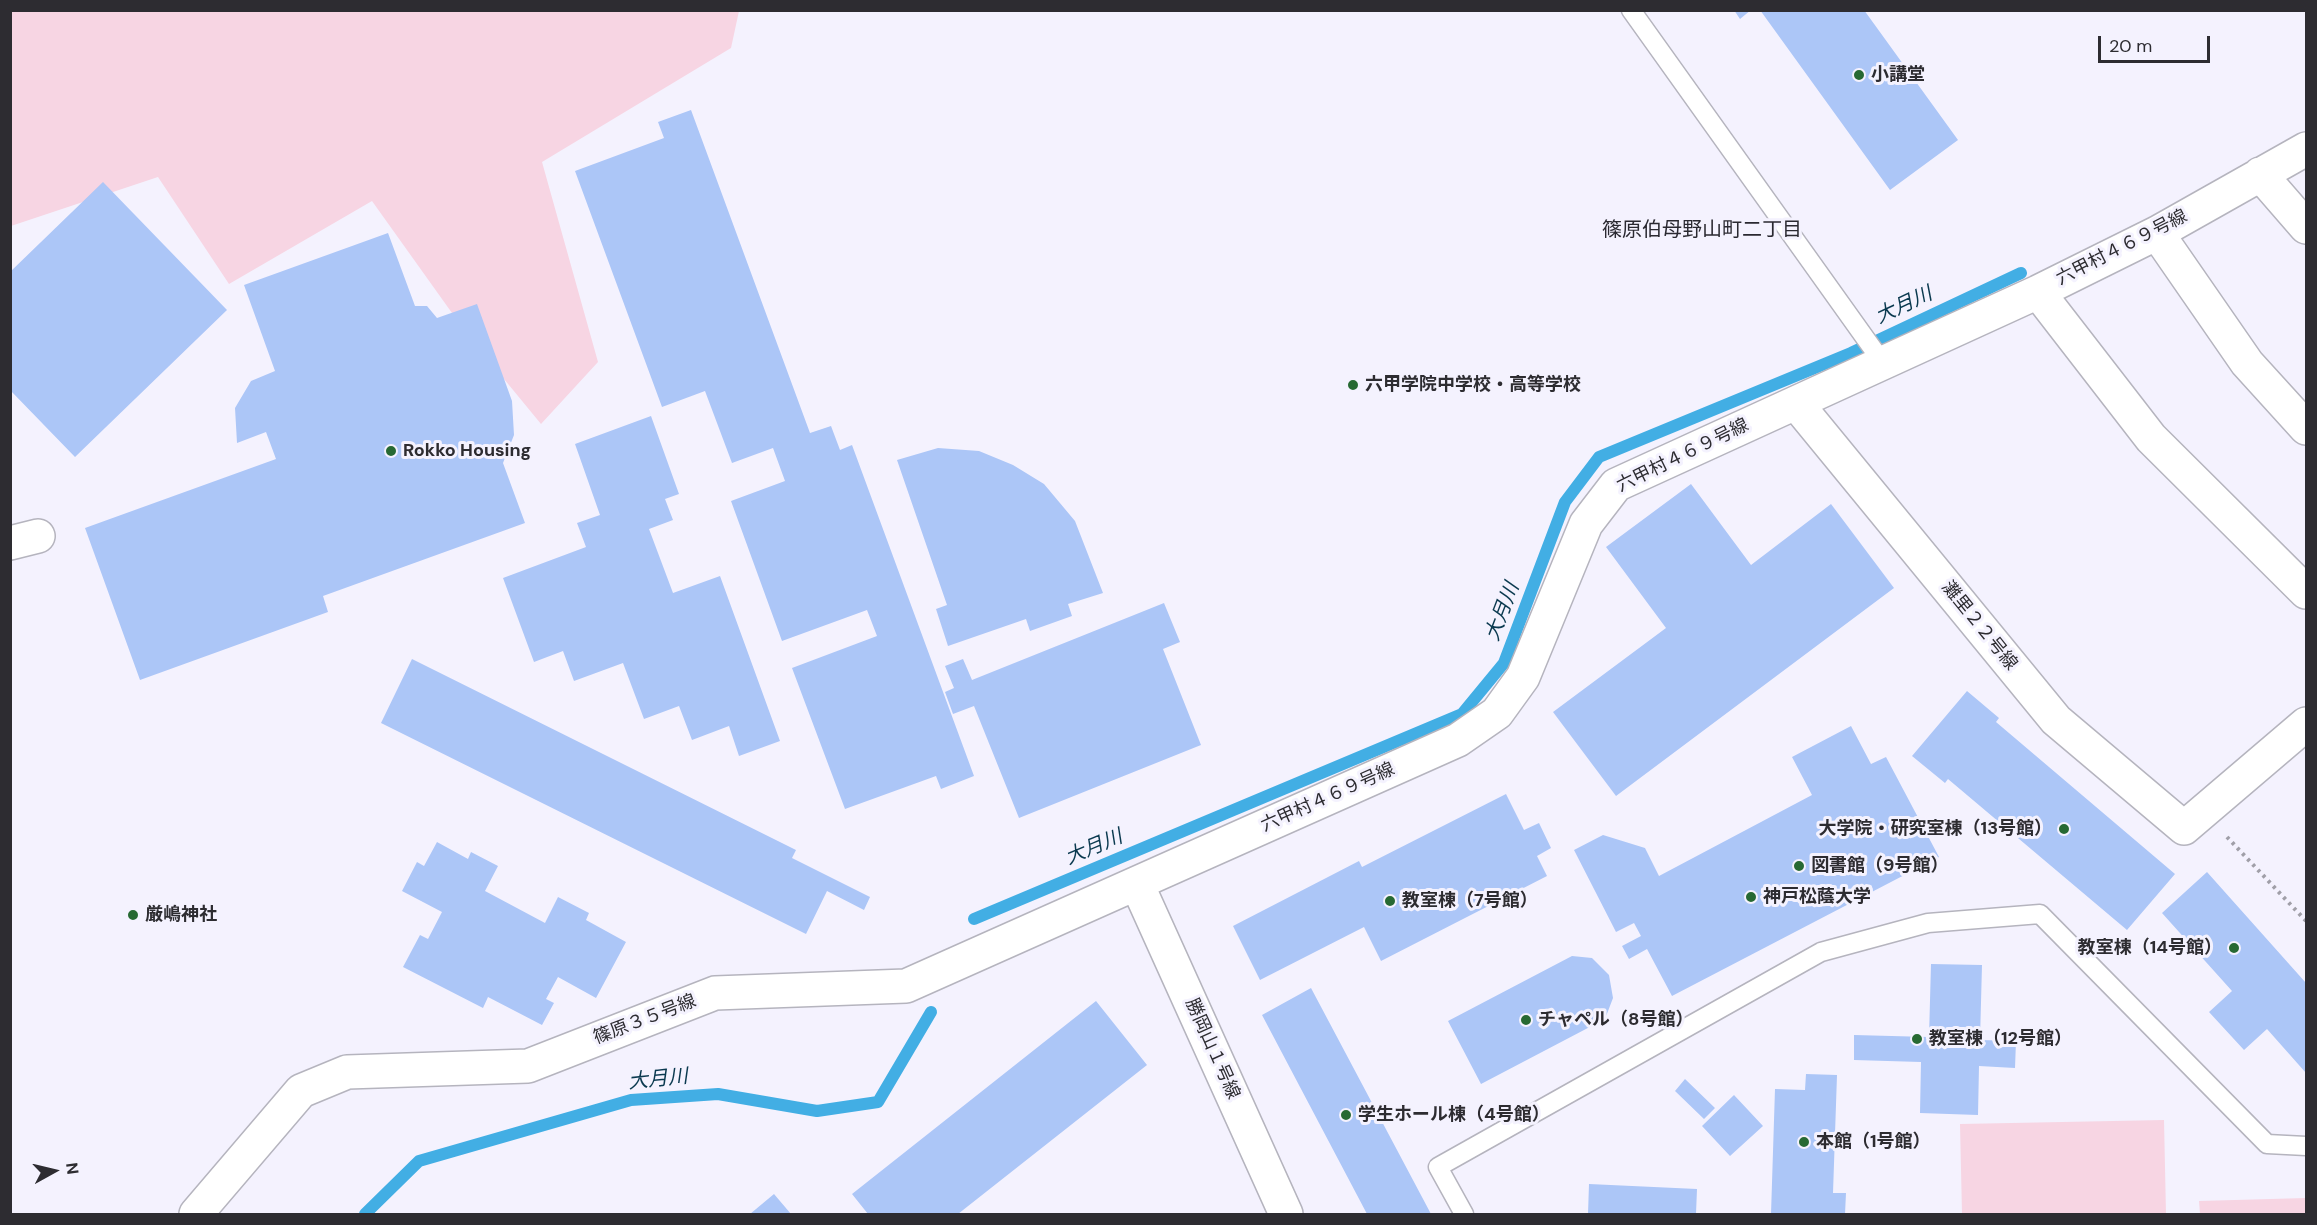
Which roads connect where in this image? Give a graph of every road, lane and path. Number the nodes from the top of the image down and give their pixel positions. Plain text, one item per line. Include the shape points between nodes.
1 (1631, 10) edge
2 (2307, 149) edge
3 (2260, 174) junction
4 (2307, 227) edge
5 (2157, 232) junction
6 (2038, 292) junction
7 (1880, 358) junction
8 (1796, 403) junction
9 (2307, 428) edge
10 (2307, 592) edge
11 (2307, 724) edge
12 (2227, 837) dead end
13 (1137, 884) junction
14 (2307, 921) edge
15 (2307, 1146) edge
16 (196, 1215) edge
17 (1286, 1215) edge
18 (1464, 1215) edge

1 - 7 lane
2 - 3 street, 六甲村４６９号線
3 - 4 street
3 - 5 street, 六甲村４６９号線
5 - 6 street, 六甲村４６９号線
5 - 9 street via 2247,363
6 - 7 street, 六甲村４６９号線
6 - 10 street via 2151,438
7 - 8 street, 六甲村４６９号線
8 - 11 street, 灘里２２号線 via 2056,720 2184,828
8 - 13 street, 六甲村４６９号線 via 1616,485 1586,524 1523,677 1497,713 1458,740
12 - 14 path
13 - 16 street, 篠原３５号線 via 906,986 715,993 528,1066 347,1072 301,1091
13 - 17 street, 勝岡山１号線
15 - 18 lane via 2267,1143 2040,914 1928,923 1821,951 1438,1167

